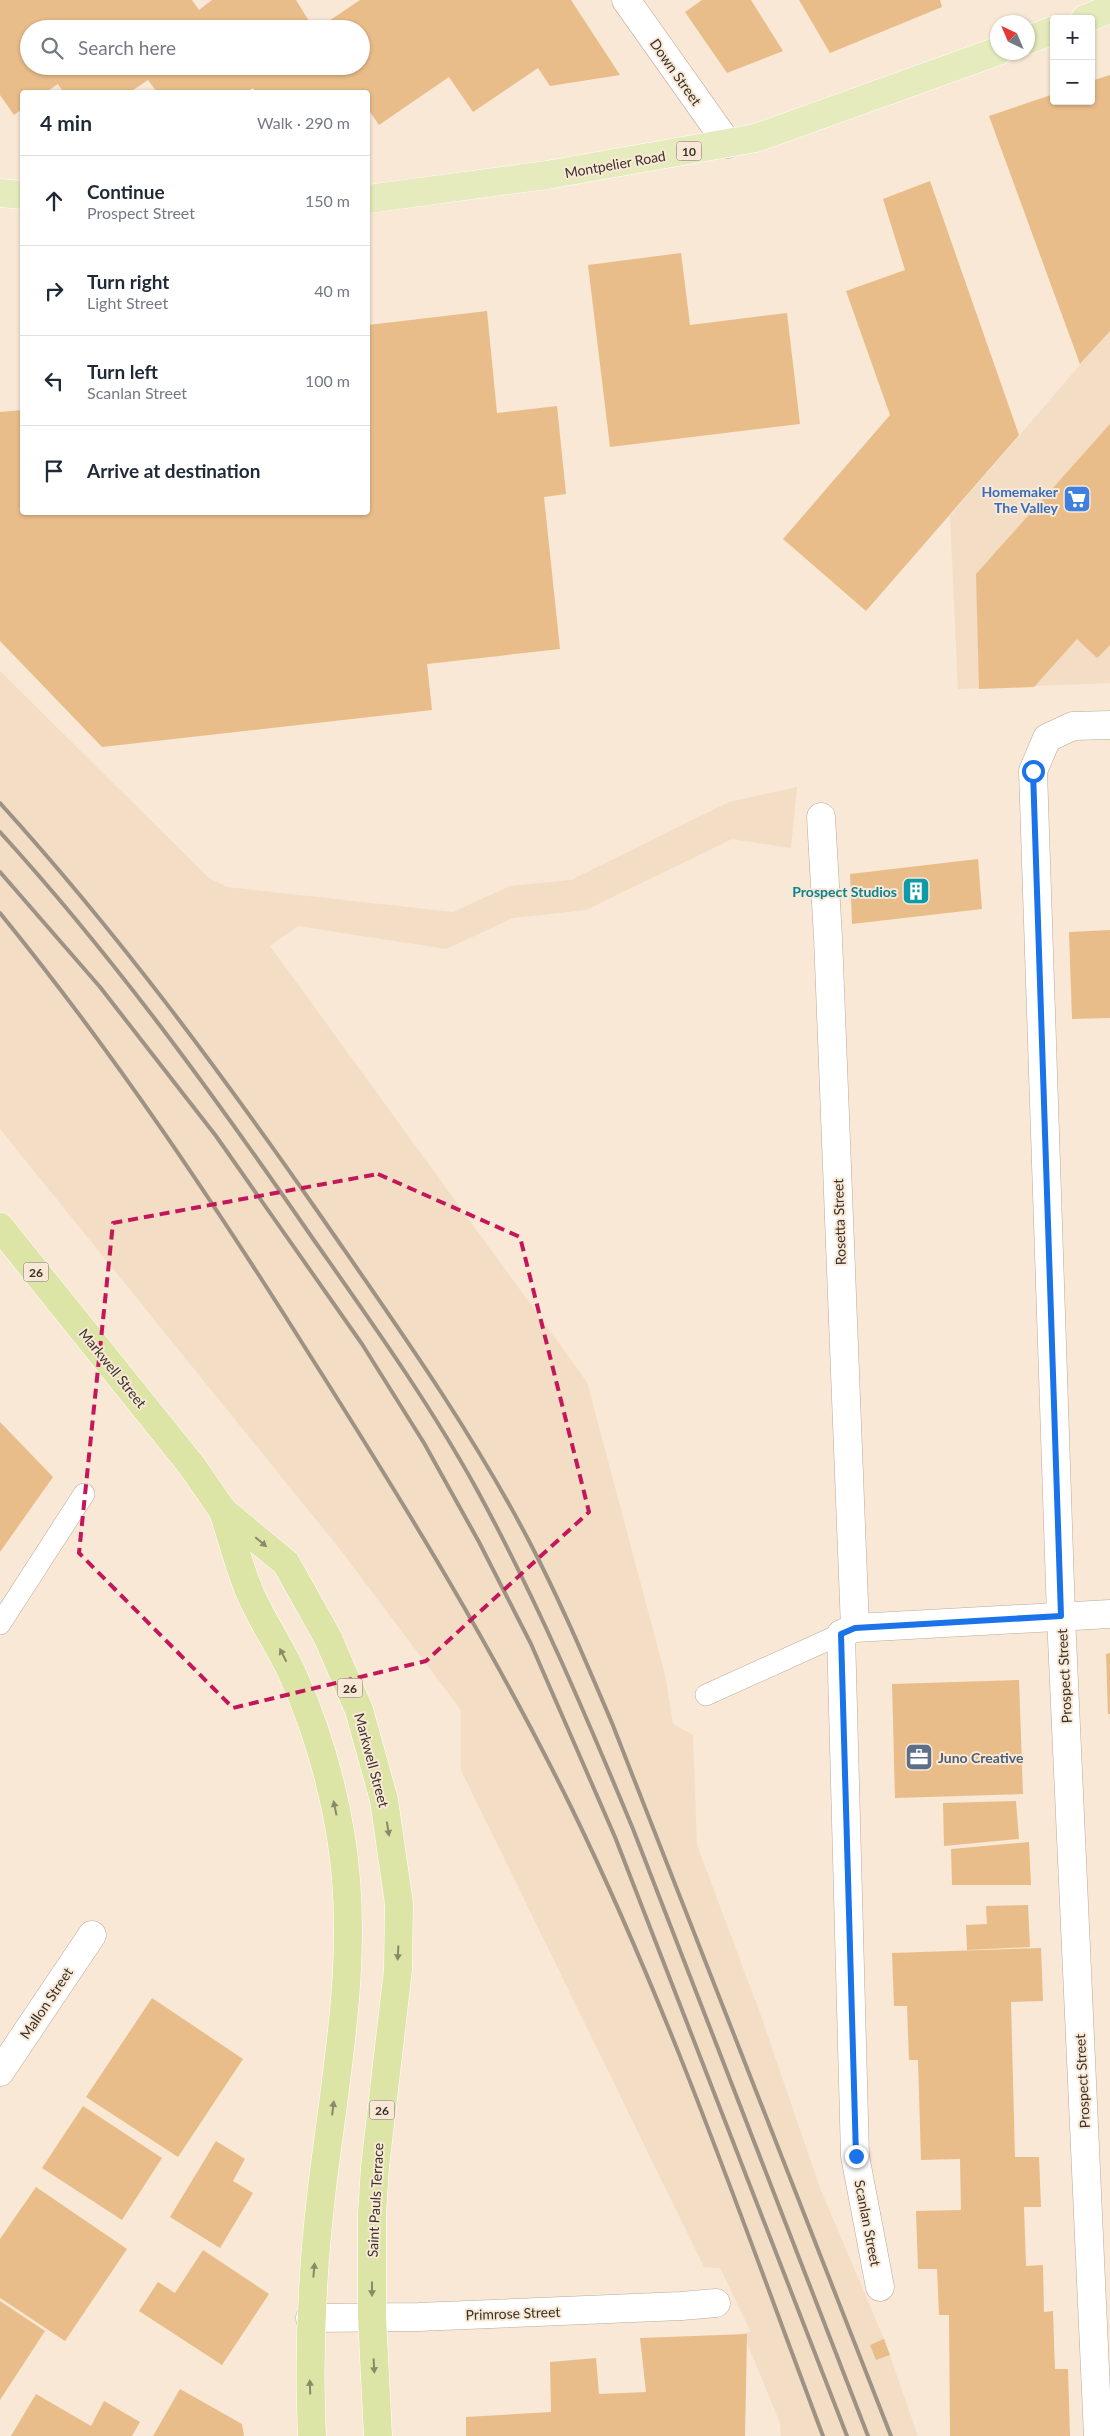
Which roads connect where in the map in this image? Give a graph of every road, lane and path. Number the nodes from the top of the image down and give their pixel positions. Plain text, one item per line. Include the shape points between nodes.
1 (626, 0) edge
2 (1110, 9) edge
3 (1094, 15) edge
4 (1050, 32) edge
5 (1035, 37) edge
6 (990, 54) edge
7 (728, 144) junction
8 (0, 193) edge
9 (20, 195) edge
10 (370, 199) edge
11 (1110, 725) edge
12 (822, 817) dead end
13 (0, 1227) edge
14 (84, 1494) dead end
15 (223, 1511) junction
16 (1110, 1614) edge
17 (1061, 1616) junction
18 (0, 1624) edge
19 (848, 1631) junction
20 (706, 1695) dead end
21 (399, 1904) joint
22 (92, 1935) dead end
23 (8, 2042) edge
24 (0, 2072) edge
25 (880, 2287) dead end
26 (716, 2303) dead end
27 (372, 2317) junction
28 (310, 2318) junction
29 (312, 2436) edge
30 (378, 2436) edge
31 (1098, 2436) edge

1 - 7 street, Down Street
2 - 3 main road
4 - 5 main road
6 - 7 main road, Montpelier Road / 10 via 785,129
7 - 10 main road, Montpelier Road / 10 via 547,175
8 - 9 main road
11 - 17 street, Prospect Street via 1073,726 1047,738 1033,771
12 - 19 street, Rosetta Street
13 - 15 highway, Markwell Street / 26 via 192,1466
14 - 18 lane
15 -> 21 highway, Markwell Street / 26 via 286,1563 309,1601 344,1673 359,1710 384,1800
28 -> 15 highway, Markwell Street / 26 via 346,1998 348,1908 341,1837 321,1752 292,1674 248,1590
16 - 17 street
17 - 19 street
17 - 31 street, Prospect Street
19 - 20 lane
19 - 25 street, Scanlan Street via 856,2156
21 -> 27 highway, Saint Pauls Terrace / 26 via 396,1990 374,2185
22 - 23 street, Mallon Street
23 - 24 street, Mallon Street
26 - 27 street, Primrose Street
27 - 28 street, Primrose Street
27 -> 30 highway, Saint Pauls Terrace / 26
29 -> 28 highway, 26

